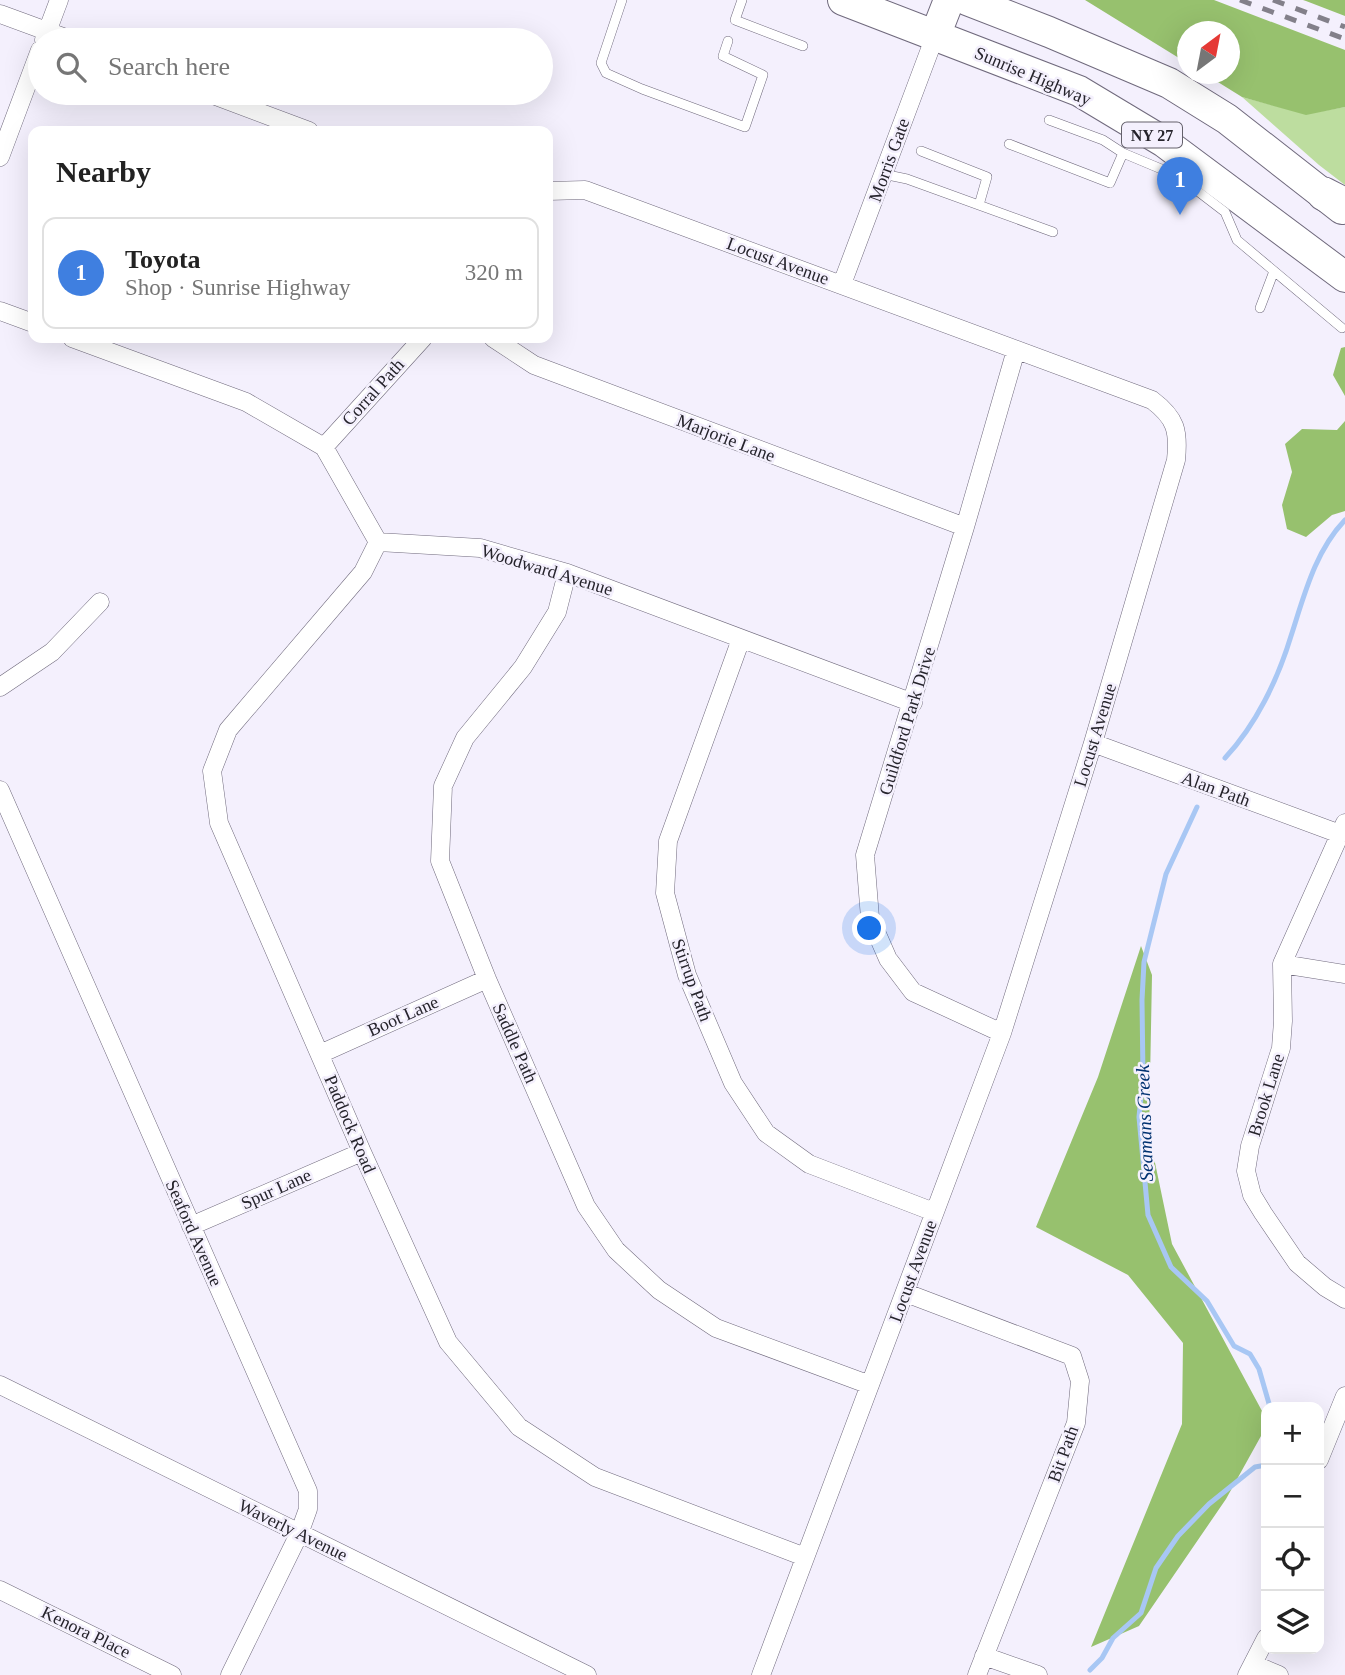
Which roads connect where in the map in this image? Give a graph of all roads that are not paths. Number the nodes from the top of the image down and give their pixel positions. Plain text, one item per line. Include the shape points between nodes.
1 (59, 0) edge
2 (622, 0) edge
3 (742, 0) edge
4 (843, 0) edge
5 (949, 0) edge
6 (967, 0) edge
7 (0, 14) edge
8 (29, 28) edge
9 (49, 28) edge
10 (935, 36) junction
11 (729, 41) dead end
12 (803, 46) dead end
13 (28, 82) edge
14 (240, 105) edge
15 (1049, 120) dead end
16 (296, 126) edge
17 (1009, 144) dead end
18 (921, 151) dead end
19 (1123, 153) junction
20 (0, 157) edge
21 (884, 173) junction
22 (1195, 177) junction
23 (553, 192) edge
24 (1226, 201) junction
25 (1338, 203) edge
26 (979, 205) junction
27 (1053, 232) dead end
28 (1274, 271) junction
29 (1345, 278) edge
30 (842, 284) junction
31 (1260, 308) dead end
32 (0, 311) edge
33 (28, 321) edge
34 (1342, 328) dead end
35 (86, 343) edge
36 (418, 343) edge
37 (501, 343) edge
38 (1016, 350) junction
39 (324, 447) junction
40 (965, 527) junction
41 (378, 542) junction
42 (566, 573) junction
43 (100, 602) dead end
44 (741, 639) junction
45 (0, 687) edge
46 (913, 703) junction
47 (1093, 743) junction
48 (0, 790) edge
49 (1342, 829) edge
50 (1282, 964) junction
51 (1345, 974) edge
52 (487, 979) junction
53 (1002, 1033) junction
54 (320, 1054) junction
55 (362, 1152) junction
56 (934, 1212) junction
57 (191, 1226) junction
58 (906, 1293) junction
59 (1345, 1299) edge
60 (0, 1385) edge
61 (870, 1385) junction
62 (1345, 1396) edge
63 (1324, 1448) edge
64 (299, 1534) junction
65 (805, 1558) junction
66 (0, 1590) edge
67 (1261, 1648) edge
68 (984, 1656) junction
69 (1250, 1669) edge
70 (172, 1675) edge
71 (230, 1675) edge
72 (587, 1675) edge
73 (761, 1675) edge
74 (977, 1675) edge
75 (1038, 1675) edge
76 (1279, 1675) edge

1 - 9 street
2 - 11 lane via 601,63 606,72 745,127 763,75 723,56
3 - 12 lane via 735,20
4 - 10 highway, Sunrise Highway / NY 27
5 - 10 highway
6 - 25 highway via 1169,83 1227,119
7 - 8 street
10 - 21 street, Morris Gate
10 - 22 highway, Sunrise Highway / NY 27 via 1079,91 1164,142
13 - 20 street
14 - 16 street
15 - 19 lane via 1103,140
17 - 19 lane via 1110,183
18 - 26 lane via 987,177
19 - 22 lane via 1178,176
21 - 26 lane
21 - 30 street, Morris Gate
22 - 24 highway, Sunrise Highway / NY 27
23 - 30 street, Locust Avenue via 585,190
24 - 28 lane via 1225,212 1237,240
24 - 29 highway, Sunrise Highway / NY 27
26 - 27 lane
28 - 31 lane
28 - 34 lane
30 - 38 street, Locust Avenue
32 - 33 street
35 - 39 street via 246,402
36 - 39 street, Corral Path
37 - 40 street, Marjorie Lane via 534,365
38 - 40 street, Guildford Park Drive
38 - 47 street, Locust Avenue via 1152,400 1167,411 1178,435 1176,460
39 - 41 street
40 - 46 street, Guildford Park Drive
41 - 42 street, Woodward Avenue via 480,548
41 - 54 street, Paddock Road via 363,572 228,730 212,771 219,823
42 - 44 street, Woodward Avenue
42 - 52 street, Saddle Path via 557,612 523,667 465,738 443,786 440,861
43 - 45 street via 52,652
44 - 46 street, Woodward Avenue
44 - 56 street, Stirrup Path via 668,841 665,893 687,975 733,1083 766,1133 809,1164
46 - 53 street, Guildford Park Drive via 865,855 870,918 888,959 913,992
47 - 49 street, Alan Path
47 - 53 street, Locust Avenue
48 - 57 street, Seaford Avenue
49 - 50 street, Brook Lane
50 - 51 street
50 - 59 street, Brook Lane via 1281,1048 1250,1146 1248,1182 1262,1213 1297,1262
52 - 54 street, Boot Lane
52 - 61 street, Saddle Path via 586,1206 616,1250 659,1290 716,1328
53 - 56 street, Locust Avenue
54 - 55 street, Paddock Road
55 - 57 street, Spur Lane
55 - 65 street, Paddock Road via 448,1342 519,1427 596,1477
56 - 58 street, Locust Avenue
57 - 64 street, Seaford Avenue via 308,1491 309,1509
58 - 61 street, Locust Avenue
58 - 68 street, Bit Path via 1072,1356 1080,1381 1076,1423
60 - 64 street, Waverly Avenue
61 - 65 street, Locust Avenue
62 - 63 street
64 - 71 street, Seaford Avenue
64 - 72 street, Waverly Avenue
65 - 73 street, Locust Avenue
66 - 70 street, Kenora Place
67 - 69 street
68 - 74 street, Bit Path
68 - 75 street
69 - 76 street

